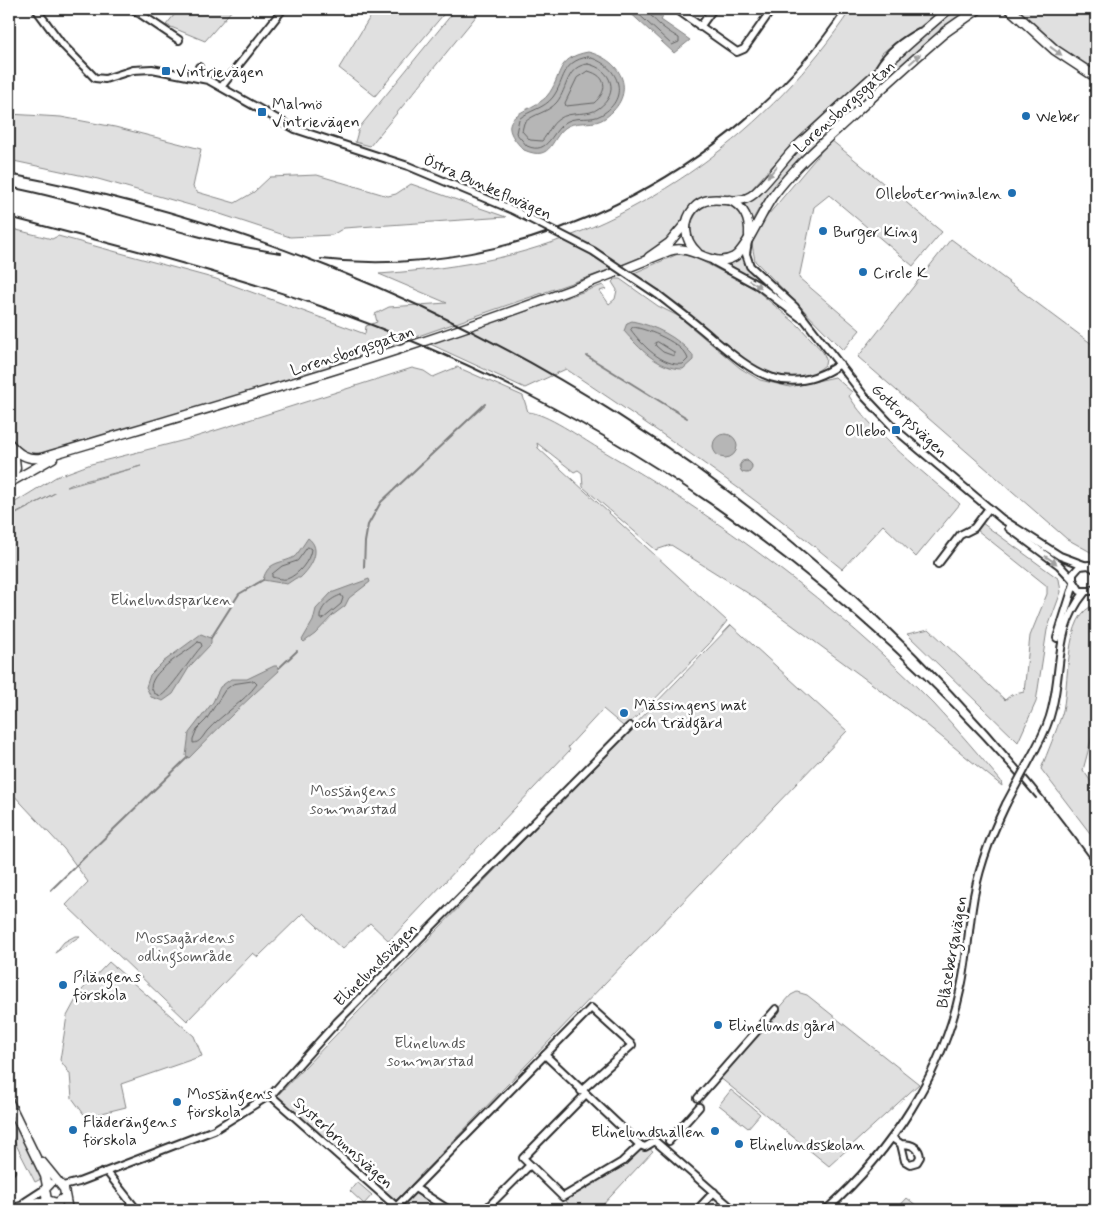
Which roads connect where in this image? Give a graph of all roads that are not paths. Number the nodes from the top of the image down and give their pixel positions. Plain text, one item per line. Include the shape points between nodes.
1 (36, 9) edge
2 (133, 9) edge
3 (283, 9) edge
4 (676, 9) edge
5 (713, 9) edge
6 (772, 9) edge
7 (949, 9) edge
8 (973, 9) edge
9 (978, 9) edge
10 (1010, 9) edge
11 (700, 27) junction
12 (945, 32) junction
13 (179, 40) dead end
14 (199, 67) dead end
15 (1096, 77) edge
16 (200, 78) junction
17 (222, 86) junction
18 (728, 200) junction
19 (688, 221) junction
20 (748, 238) junction
21 (700, 256) junction
22 (712, 260) junction
23 (614, 274) junction
24 (823, 340) junction
25 (840, 364) junction
26 (96, 441) junction
27 (11, 447) edge
28 (9, 483) edge
29 (989, 508) junction
30 (1002, 519) junction
31 (938, 564) dead end
32 (1084, 565) junction
33 (1096, 570) edge
34 (1073, 582) junction
35 (1092, 591) edge
36 (1056, 674) junction
37 (630, 726) dead end
38 (776, 1010) dead end
39 (545, 1055) junction
40 (583, 1093) junction
41 (270, 1095) junction
42 (698, 1098) dead end
43 (9, 1102) edge
44 (700, 1106) dead end
45 (892, 1138) junction
46 (669, 1141) dead end
47 (30, 1144) junction
48 (900, 1144) dead end
49 (640, 1145) junction
50 (530, 1165) junction
51 (107, 1172) junction
52 (79, 1182) junction
53 (61, 1185) junction
54 (46, 1188) junction
55 (415, 1188) junction
56 (714, 1192) junction
57 (65, 1196) junction
58 (51, 1203) junction
59 (18, 1206) junction
60 (9, 1209) edge
61 (398, 1209) edge
62 (60, 1210) edge
63 (68, 1210) edge
64 (137, 1210) edge
65 (449, 1210) edge
66 (485, 1210) edge
67 (697, 1210) edge
68 (734, 1210) edge
69 (826, 1210) edge

1 - 16 street, Östra Bunkeflovägen via 61,43 95,78 105,79 133,70 152,69
2 - 13 street
3 - 17 street
4 - 11 street
5 - 11 street
6 - 11 street via 744,49 736,52
7 -> 18 main road, Lorensborgsgatan via 796,147 751,196
8 - 12 main road, Lorensborgsgatan
9 - 12 highway
10 -> 15 highway via 1055,50
20 -> 12 main road, Lorensborgsgatan via 772,197 798,166
14 - 16 street
16 - 17 street, Östra Bunkeflovägen
17 - 25 street, Östra Bunkeflovägen, bridge via 295,129 408,166 513,210 593,252 657,294 762,375 787,382 803,380 818,377
18 - 19 main road, Lorensborgsgatan via 704,201 694,209
18 - 20 main road via 745,213
19 - 21 main road via 689,243
19 - 23 main road, Lorensborgsgatan via 659,250
20 - 22 main road, Lorensborgsgatan via 743,249 731,258
20 - 24 street, Gottorpsvägen via 746,254 750,266 796,307
21 - 22 main road, Lorensborgsgatan
21 - 23 main road, Lorensborgsgatan via 686,249 677,249
22 -> 24 street, Gottorpsvägen via 775,297
23 - 26 main road, Lorensborgsgatan via 322,374
24 - 25 street, Gottorpsvägen
25 - 29 street, Gottorpsvägen via 892,425
26 - 27 main road, Lorensborgsgatan via 33,459
26 - 28 main road, Lorensborgsgatan via 42,464
27 - 28 main road, Lorensborgsgatan via 16,468
29 - 30 street, Gottorpsvägen
29 - 31 street via 974,528 960,535
30 - 32 street, Gottorpsvägen via 1060,556
30 -> 34 street, Gottorpsvägen via 1024,540 1059,565
32 - 33 street, Gottorpsvägen
32 - 34 street via 1076,570
34 - 35 street, Gottorpsvägen
34 - 36 street, Blåsebergavägen via 1058,632
35 - 36 street, Blåsebergavägen via 1073,608 1064,628
36 - 45 street, Blåsebergavägen, bridge via 1052,710 988,841 972,905 962,986 951,1025 924,1087
37 - 41 street, Elinelundsvägen via 337,1022
38 - 42 street
39 - 40 street
39 - 40 street via 591,1008 632,1045
39 - 55 street
40 - 49 street
40 - 50 street via 523,1158
41 - 51 street, Elinelundsvägen via 214,1130
41 - 61 street, Systerbrunnsvägen
43 - 47 main road
44 - 46 street
45 - 48 street
45 - 69 street, Blåsebergavägen via 856,1181
47 - 53 main road
47 - 54 main road via 45,1176
49 - 50 street via 622,1162 563,1197
49 - 56 street via 645,1147 655,1141
50 - 66 street
51 - 52 street, Elinelundsvägen
51 - 64 street
52 - 53 street, Elinelundsvägen
52 - 57 street, Elinelundsvägen
53 - 54 main road via 53,1183
53 - 57 main road
54 - 58 main road via 45,1196
54 - 59 street
55 - 61 street
55 - 65 street
56 - 67 street
56 - 68 street
57 - 58 main road via 58,1203
57 - 63 main road
58 - 59 street via 39,1201
58 - 62 main road
59 - 60 street

